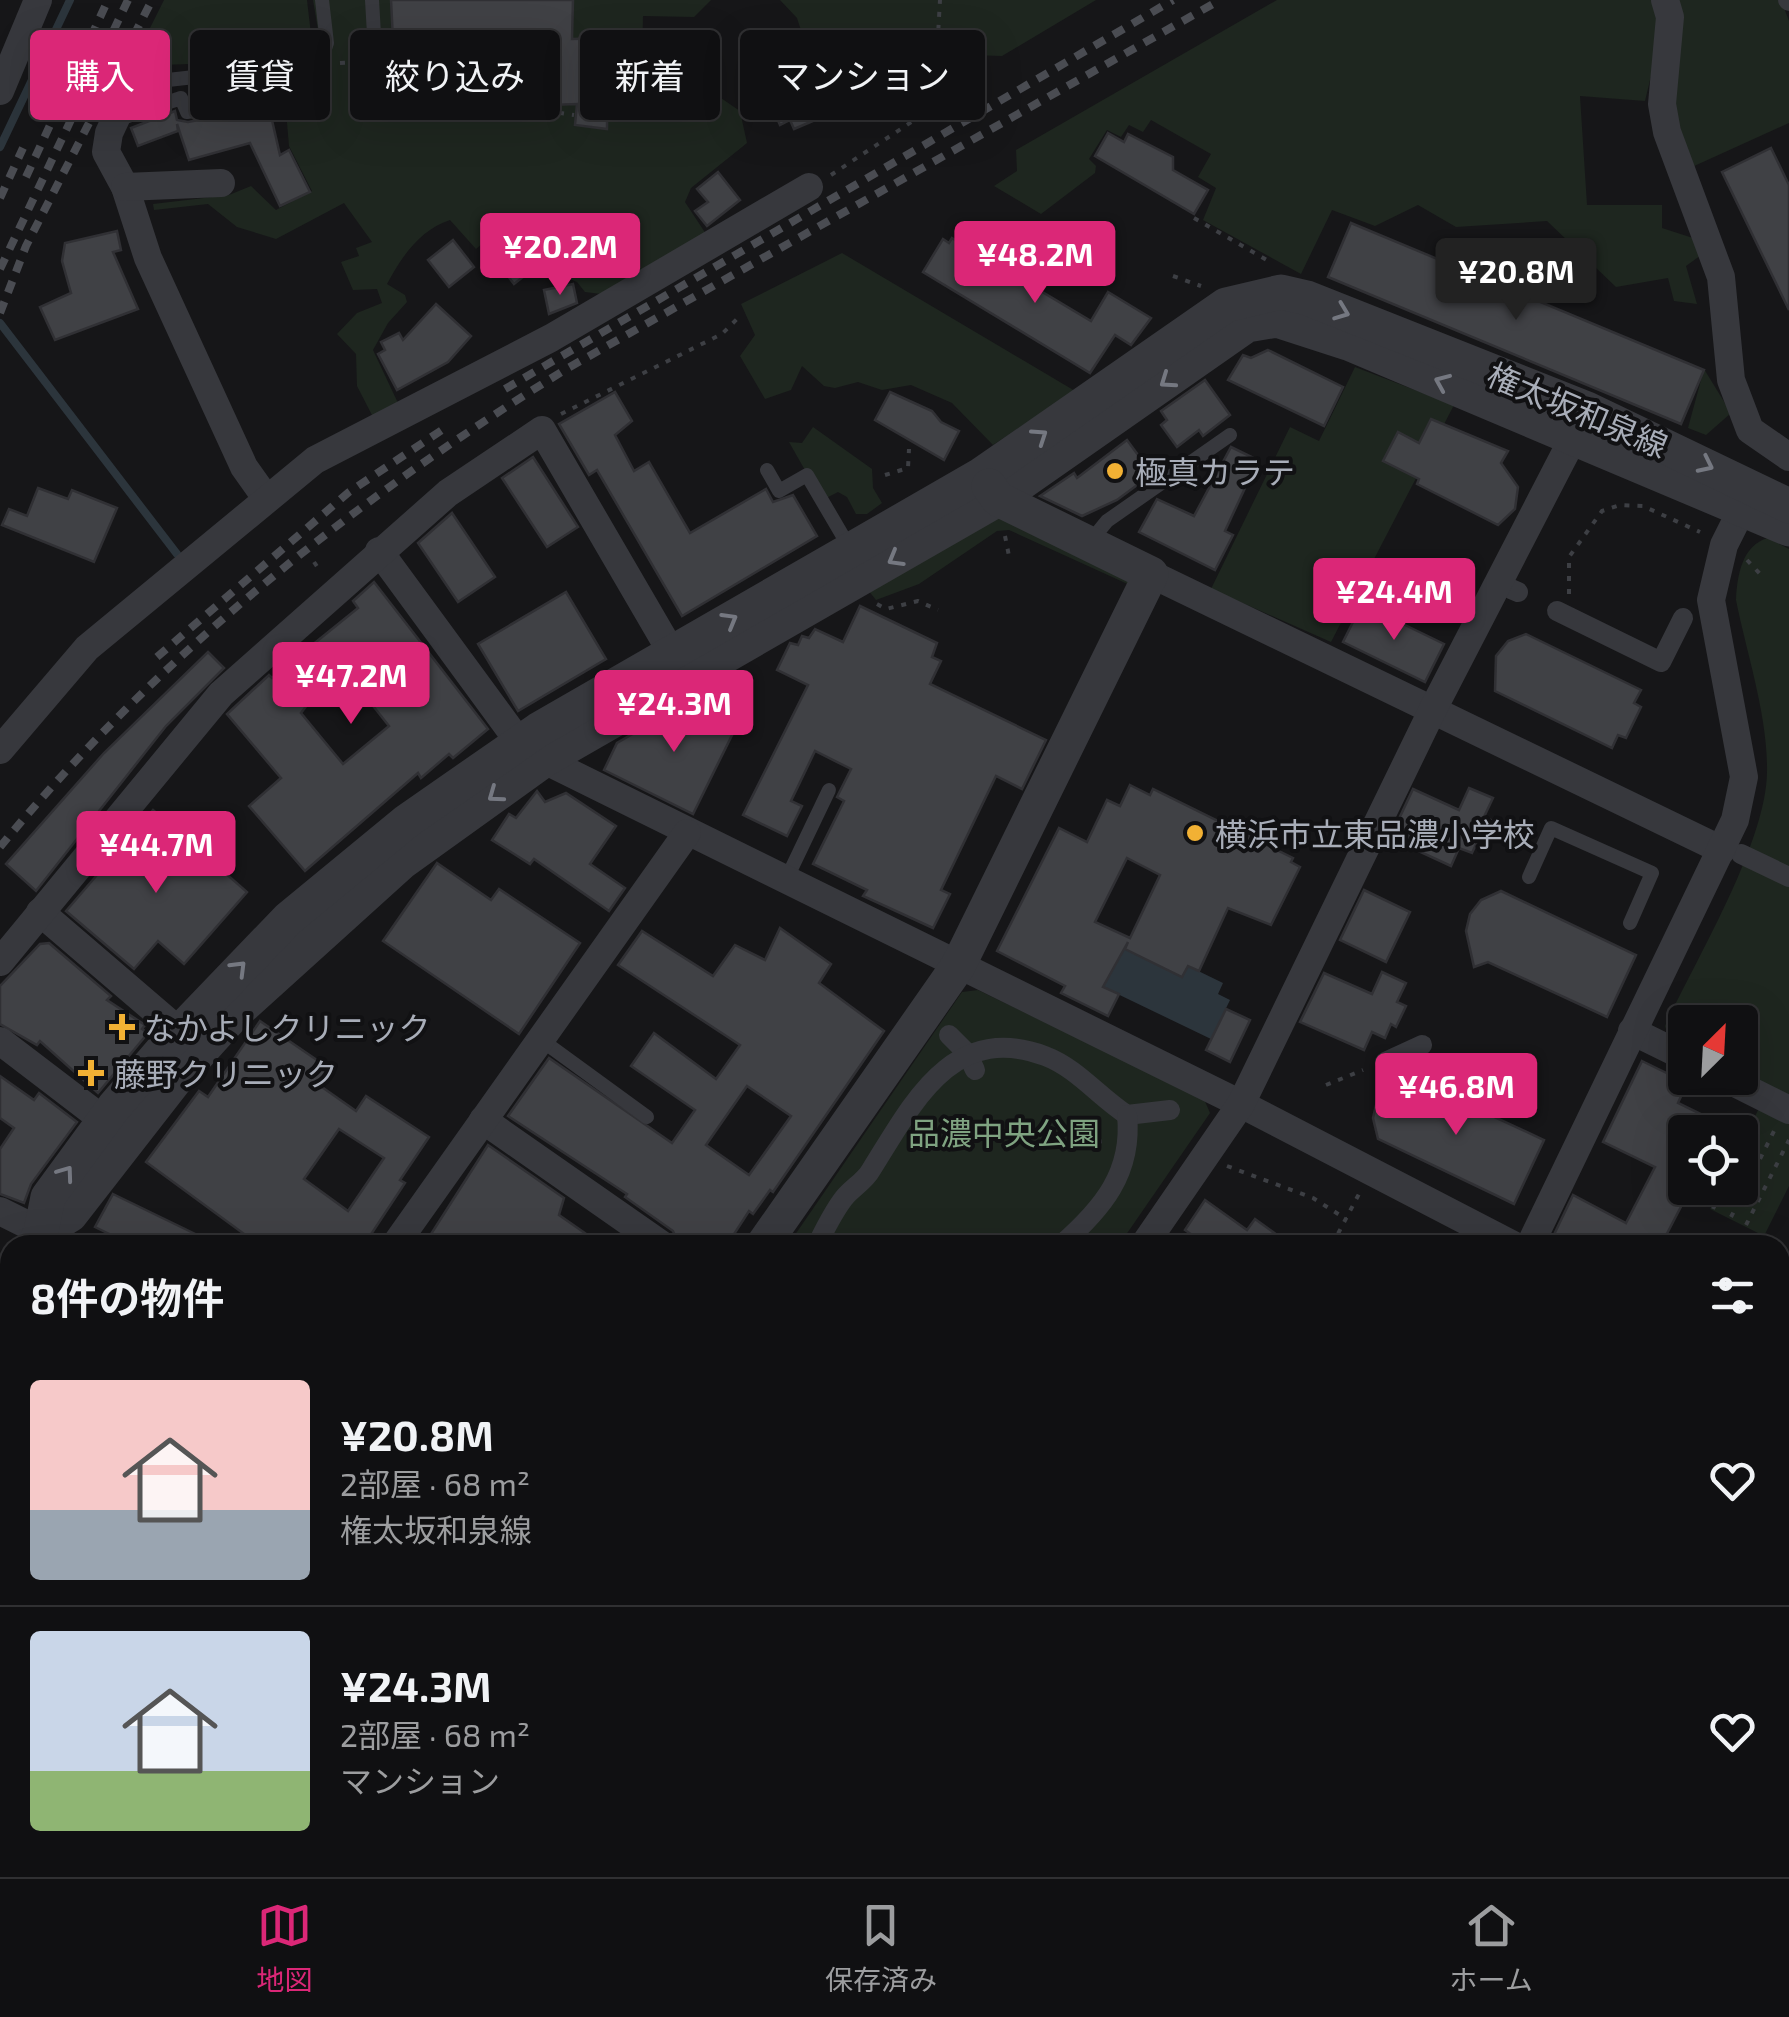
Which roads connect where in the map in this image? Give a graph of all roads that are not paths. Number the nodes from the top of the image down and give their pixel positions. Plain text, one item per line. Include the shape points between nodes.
1 (38, 0) edge
2 (322, 0) edge
3 (372, 0) edge
4 (1665, 0) edge
5 (374, 30) edge
6 (170, 75) edge
7 (0, 91) edge
8 (190, 111) edge
9 (113, 121) joint
10 (220, 182) dead end
11 (125, 187) junction
12 (809, 187) road end
13 (1581, 423) junction
14 (1230, 435) dead end
15 (1789, 457) edge
16 (768, 470) dead end
17 (266, 498) junction
18 (1747, 498) junction
19 (994, 501) junction
20 (1789, 506) edge
21 (1789, 530) edge
22 (1088, 544) junction
23 (851, 550) junction
24 (378, 551) junction
25 (1151, 574) junction
26 (1567, 616) road end
27 (1683, 618) dead end
28 (680, 666) junction
29 (1433, 709) junction
30 (0, 750) edge
31 (532, 751) junction
32 (829, 790) dead end
33 (687, 834) junction
34 (1731, 852) junction
35 (1529, 877) dead end
36 (1781, 879) edge
37 (785, 882) junction
38 (40, 912) junction
39 (1630, 923) dead end
40 (0, 962) edge
41 (958, 966) junction
42 (1632, 1031) junction
43 (949, 1035) dead end
44 (540, 1039) junction
45 (0, 1041) edge
46 (190, 1041) junction
47 (1422, 1045) dead end
48 (1668, 1049) edge
49 (971, 1062) junction
50 (1384, 1062) road end
51 (1748, 1095) edge
52 (1241, 1104) junction
53 (1170, 1110) dead end
54 (1127, 1115) junction
55 (648, 1117) dead end
56 (1782, 1119) edge
57 (483, 1120) junction
58 (116, 1129) junction
59 (0, 1212) edge
60 (38, 1235) edge
61 (48, 1235) edge
62 (402, 1235) edge
63 (648, 1235) edge
64 (770, 1235) edge
65 (824, 1235) edge
66 (1072, 1235) edge
67 (1151, 1235) edge
68 (1494, 1235) edge
69 (1535, 1235) edge

1 - 7 street
2 - 6 lane via 327,43 320,63
3 - 5 lane
4 - 15 street via 1670,18 1662,104 1720,276 1730,380 1750,430
8 - 9 lane via 182,98
9 - 11 street via 106,152
10 - 11 street
11 - 17 street via 155,273 244,467
12 - 17 street via 551,338 331,451
13 - 18 street, 権太坂和泉線
13 - 19 street, 権太坂和泉線 via 1237,306
13 - 29 street
14 - 22 lane via 1107,520
16 - 23 lane via 780,490 807,475
17 - 30 street via 87,648
18 - 20 street, 権太坂和泉線
18 - 21 street, 権太坂和泉線
18 - 34 street via 1724,545 1710,600 1744,777
19 - 22 street
19 - 23 street
19 -> 28 street
22 - 25 street
28 -> 23 street
24 - 28 street via 448,493 542,430
24 - 31 street
24 - 38 street via 221,694
25 - 29 street
25 - 41 street
26 - 27 street via 1661,662
28 - 31 street
29 - 34 street
29 - 52 street
31 - 33 street
31 - 46 street
32 - 37 lane
33 - 37 street
33 - 44 street
34 - 36 street
34 - 42 street
35 - 39 lane via 1551,828 1652,873
37 - 41 street
38 - 40 street
38 - 46 street
41 - 52 street
41 - 64 street
42 - 48 street
42 - 69 street
43 - 49 street
44 - 55 lane
44 - 57 street
45 - 58 street
46 - 58 street
47 - 50 street
49 - 54 street via 1005,1049 1046,1057
49 - 65 street via 907,1108
51 - 56 street
52 - 67 street
52 - 68 street
53 - 54 street
54 - 66 street via 1127,1154 1117,1183
57 - 62 street
57 - 63 street
58 - 61 street via 48,1198
59 - 60 street

